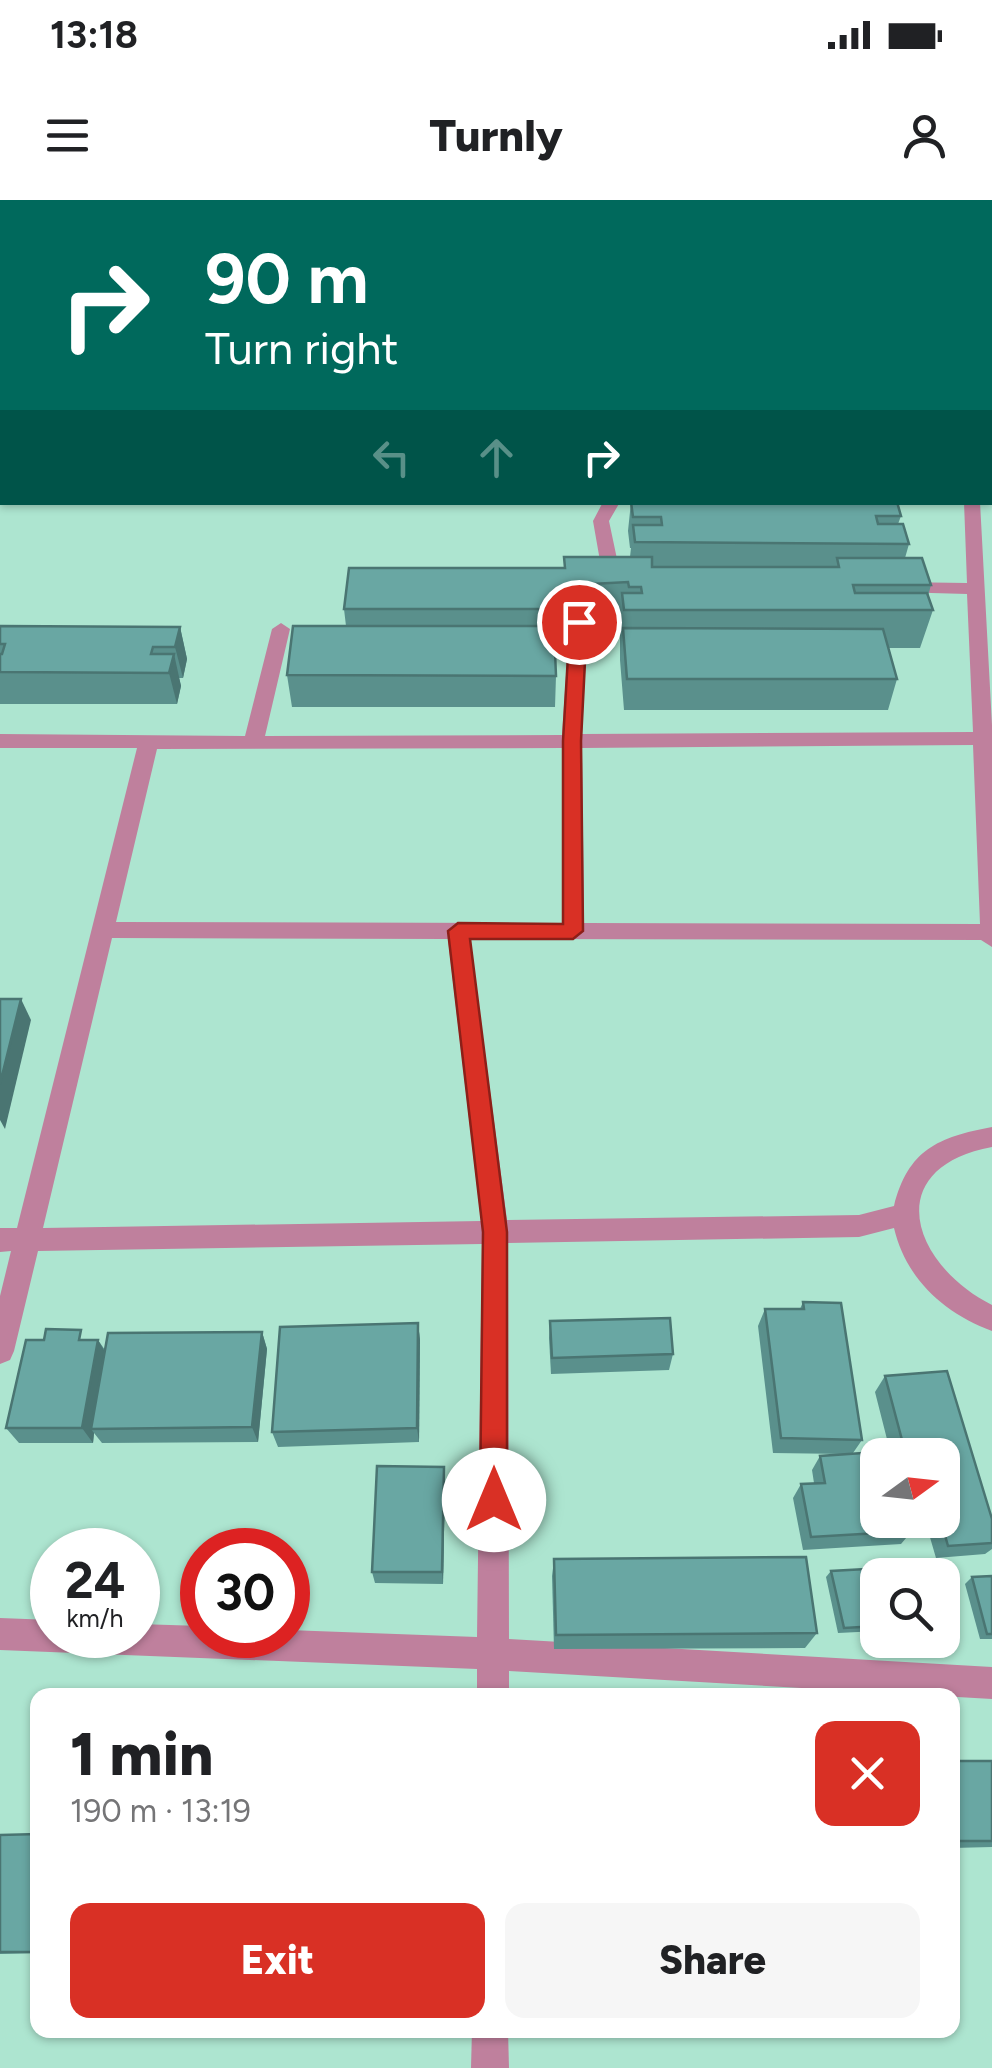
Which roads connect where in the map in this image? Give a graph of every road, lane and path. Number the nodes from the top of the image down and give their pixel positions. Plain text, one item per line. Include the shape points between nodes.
1 (610, 505) edge
2 (972, 506) edge
3 (992, 521) edge
4 (983, 550) edge
5 (880, 586) edge
6 (976, 589) junction
7 (281, 629) dead end
8 (986, 714) edge
9 (982, 738) junction
10 (0, 741) edge
11 (572, 741) junction
12 (149, 742) junction
13 (253, 743) junction
14 (103, 930) junction
15 (458, 931) junction
16 (573, 931) junction
17 (992, 936) edge
18 (992, 1138) edge
19 (905, 1214) junction
20 (495, 1232) junction
21 (13, 1240) edge
22 (992, 1319) edge
23 (0, 1351) edge
24 (0, 1634) edge
25 (493, 1654) junction
26 (992, 1684) edge
27 (492, 1688) edge
28 (490, 2038) edge
29 (490, 2068) edge

1 - 11 street via 601,521 605,582
2 - 3 street
2 - 4 street
4 - 6 street
5 - 6 street
6 - 8 street
7 - 13 street
8 - 9 street
9 - 11 street
9 - 17 street
10 - 12 street
11 - 13 street
11 - 16 street
12 - 13 street
12 - 14 street
14 - 15 street
14 - 21 street
15 - 16 street
15 - 20 street
16 - 17 street
18 - 19 street via 922,1165
19 - 20 street via 859,1226
19 - 22 street via 913,1248 934,1280
20 - 21 street
20 - 25 street
21 - 23 street
24 - 25 street
25 - 26 street
25 - 27 street
28 - 29 street

